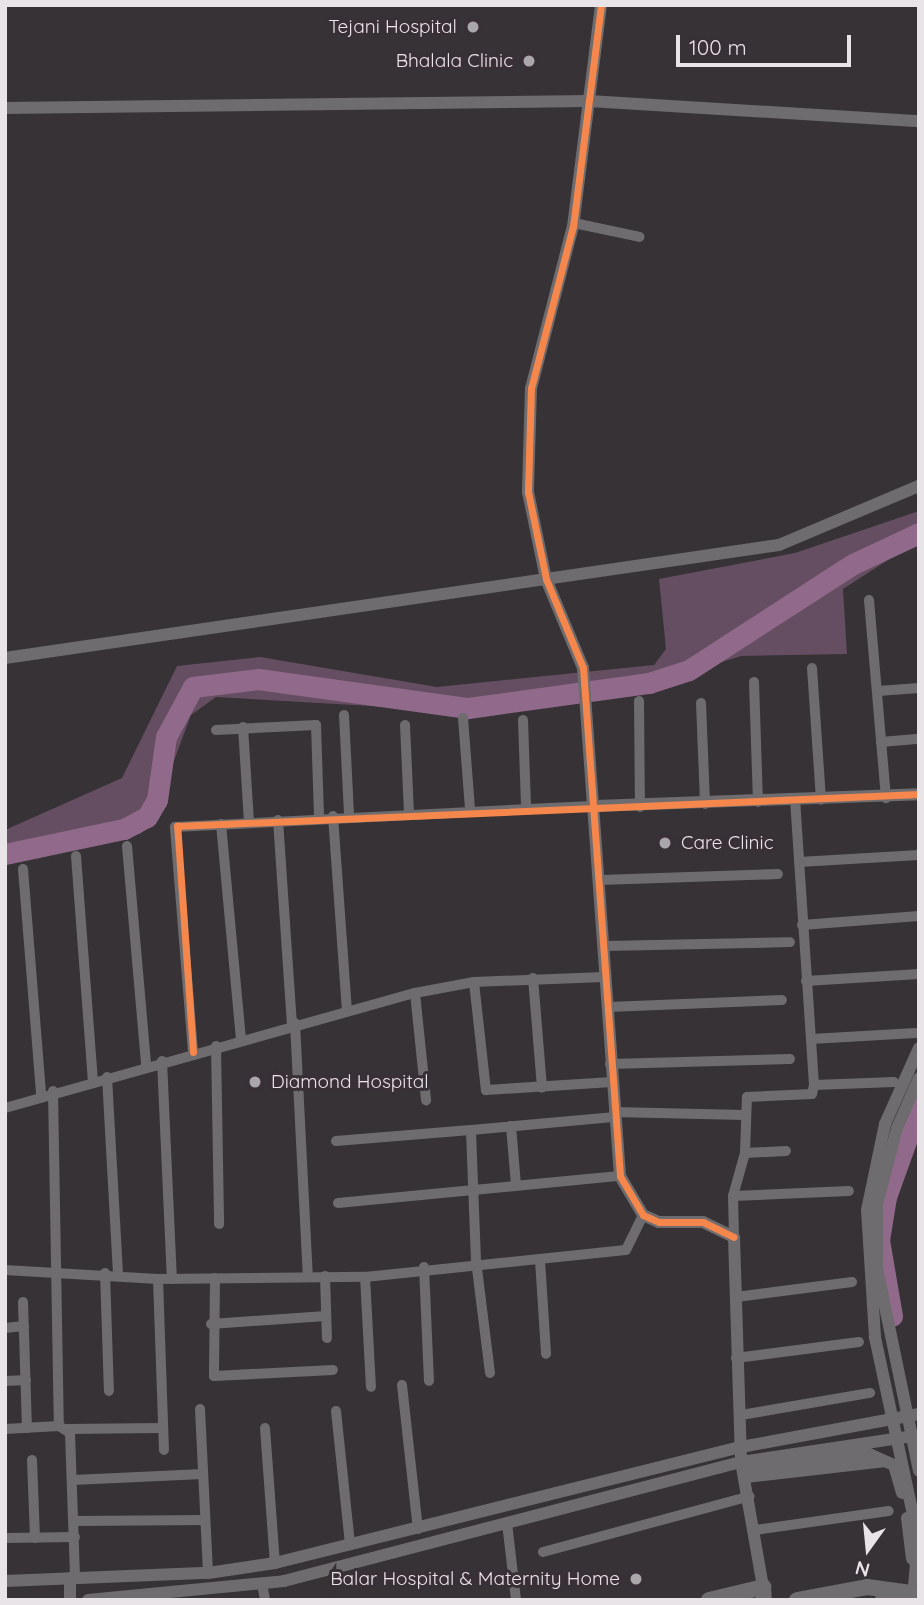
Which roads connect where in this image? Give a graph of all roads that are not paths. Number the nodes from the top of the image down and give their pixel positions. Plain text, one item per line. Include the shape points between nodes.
1 (601, 5) edge
2 (589, 101) junction
3 (5, 108) edge
4 (919, 121) edge
5 (574, 223) junction
6 (640, 237) dead end
7 (919, 486) edge
8 (546, 579) junction
9 (869, 600) dead end
10 (5, 658) edge
11 (812, 668) dead end
12 (754, 682) dead end
13 (919, 688) edge
14 (878, 691) junction
15 (639, 701) dead end
16 (701, 703) dead end
17 (344, 715) dead end
18 (463, 718) dead end
19 (523, 720) dead end
20 (405, 725) dead end
21 (243, 727) junction
22 (216, 730) dead end
23 (919, 739) edge
24 (881, 742) junction
25 (919, 794) edge
26 (886, 798) junction
27 (821, 800) junction
28 (758, 802) junction
29 (795, 802) junction
30 (705, 804) junction
31 (596, 806) junction
32 (526, 807) junction
33 (640, 807) junction
34 (470, 810) junction
35 (410, 813) junction
36 (349, 815) junction
37 (333, 816) junction
38 (319, 817) junction
39 (278, 820) junction
40 (249, 822) junction
41 (221, 824) junction
42 (127, 846) dead end
43 (919, 855) edge
44 (76, 856) dead end
45 (799, 862) junction
46 (23, 869) dead end
47 (778, 874) dead end
48 (600, 880) junction
49 (919, 916) edge
50 (802, 925) junction
51 (790, 942) dead end
52 (605, 946) junction
53 (919, 974) edge
54 (604, 977) junction
55 (533, 978) junction
56 (806, 981) junction
57 (474, 982) junction
58 (415, 993) junction
59 (782, 1000) dead end
60 (608, 1007) junction
61 (348, 1009) junction
62 (293, 1023) junction
63 (916, 1033) dead end
64 (241, 1038) junction
65 (811, 1039) junction
66 (216, 1046) junction
67 (919, 1048) edge
68 (194, 1052) junction
69 (790, 1059) dead end
70 (162, 1061) junction
71 (610, 1063) junction
72 (146, 1065) junction
73 (107, 1077) junction
74 (919, 1079) edge
75 (93, 1080) junction
76 (612, 1082) junction
77 (894, 1082) dead end
78 (814, 1085) junction
79 (542, 1088) junction
80 (52, 1091) junction
81 (41, 1095) junction
82 (426, 1100) dead end
83 (5, 1108) edge
84 (614, 1115) junction
85 (744, 1115) junction
86 (511, 1126) junction
87 (471, 1130) junction
88 (337, 1141) dead end
89 (786, 1152) dead end
90 (745, 1153) junction
91 (620, 1176) junction
92 (516, 1185) junction
93 (474, 1189) junction
94 (849, 1191) dead end
95 (733, 1196) junction
96 (338, 1203) dead end
97 (643, 1215) junction
98 (219, 1224) dead end
99 (734, 1237) junction
100 (540, 1260) junction
101 (476, 1261) junction
102 (424, 1267) junction
103 (5, 1270) edge
104 (105, 1273) junction
105 (118, 1273) junction
106 (60, 1274) junction
107 (308, 1276) junction
108 (325, 1276) junction
109 (365, 1277) junction
110 (215, 1278) junction
111 (158, 1279) junction
112 (172, 1279) junction
113 (852, 1282) dead end
114 (736, 1297) junction
115 (23, 1302) dead end
116 (326, 1316) junction
117 (211, 1324) junction
118 (24, 1326) junction
119 (5, 1328) edge
120 (327, 1338) dead end
121 (859, 1342) dead end
122 (546, 1354) dead end
123 (736, 1358) junction
124 (333, 1370) dead end
125 (490, 1373) dead end
126 (26, 1380) junction
127 (5, 1381) edge
128 (429, 1381) dead end
129 (402, 1385) dead end
130 (371, 1387) dead end
131 (109, 1391) dead end
132 (870, 1393) dead end
133 (200, 1409) dead end
134 (336, 1411) dead end
135 (919, 1414) edge
136 (741, 1415) junction
137 (63, 1427) junction
138 (27, 1428) junction
139 (162, 1428) junction
140 (265, 1428) dead end
141 (5, 1429) edge
142 (919, 1435) edge
143 (741, 1447) junction
144 (164, 1450) dead end
145 (32, 1460) dead end
146 (889, 1462) dead end
147 (746, 1470) junction
148 (919, 1471) edge
149 (203, 1474) junction
150 (73, 1480) junction
151 (750, 1496) junction
152 (889, 1511) dead end
153 (205, 1520) junction
154 (74, 1521) junction
155 (507, 1523) junction
156 (418, 1529) junction
157 (755, 1530) junction
158 (75, 1537) junction
159 (5, 1538) edge
160 (35, 1538) junction
161 (350, 1545) junction
162 (543, 1552) dead end
163 (275, 1563) junction
164 (919, 1567) edge
165 (208, 1573) junction
166 (72, 1577) junction
167 (5, 1581) edge
168 (262, 1584) junction
169 (764, 1594) edge
170 (919, 1594) edge
171 (70, 1600) edge
172 (88, 1600) edge
173 (93, 1600) edge
174 (265, 1600) edge
175 (516, 1600) edge
176 (709, 1600) edge
177 (797, 1600) edge
178 (883, 1600) edge
179 (892, 1600) edge
180 (913, 1600) edge

1 - 2 street
2 - 3 street
2 - 4 street
2 - 5 street
5 - 6 street
5 - 8 street via 531,388 528,492
7 - 8 street via 779,545
8 - 10 street
8 - 31 street via 583,668
9 - 14 street
11 - 27 street
12 - 28 street
13 - 14 street
14 - 24 street
15 - 33 street
16 - 30 street
17 - 36 street
18 - 34 street
19 - 32 street
20 - 35 street
21 - 22 street
21 - 38 street via 316,725
21 - 40 street
23 - 24 street
24 - 26 street
25 - 26 street
26 - 27 street
27 - 29 street
28 - 29 street
28 - 30 street
29 - 45 street
30 - 33 street
31 - 32 street
31 - 33 street
31 - 48 street
32 - 34 street
34 - 35 street
35 - 36 street
36 - 37 street
37 - 38 street
37 - 61 street
38 - 39 street
39 - 40 street
39 - 62 street
40 - 41 street
41 - 64 street
41 - 68 street via 174,829
42 - 72 street
43 - 45 street
44 - 75 street
45 - 50 street
46 - 81 street
47 - 48 street
48 - 52 street
49 - 50 street
50 - 56 street
51 - 52 street
52 - 54 street
53 - 56 street
54 - 55 street
54 - 60 street
55 - 57 street
55 - 79 street
56 - 65 street
57 - 58 street
57 - 79 street via 484,1087
58 - 61 street
58 - 82 street
59 - 60 street
60 - 71 street
61 - 62 street
62 - 64 street
62 - 107 street
63 - 65 street
64 - 66 street
65 - 78 street
66 - 68 street
66 - 98 street
67 - 164 street via 885,1124 873,1175 867,1276
68 - 70 street
69 - 71 street
70 - 72 street
70 - 112 street
71 - 76 street
72 - 73 street
73 - 75 street
73 - 105 street
74 - 148 street via 897,1128 877,1204 877,1268
75 - 80 street
76 - 79 street
76 - 84 street
77 - 78 street
78 - 85 street via 812,1094 747,1097
80 - 81 street
80 - 106 street
81 - 83 street
84 - 85 street
84 - 86 street
84 - 91 street
85 - 90 street
86 - 87 street
86 - 92 street
87 - 88 street
87 - 93 street
89 - 90 street
90 - 95 street
91 - 92 street
91 - 97 street
92 - 93 street
93 - 96 street
93 - 101 street
94 - 95 street
95 - 99 street
97 - 99 street via 703,1222
97 - 100 street via 626,1250
99 - 114 street
100 - 101 street
100 - 122 street
101 - 102 street
101 - 125 street
102 - 109 street
102 - 128 street
103 - 106 street
104 - 105 street
104 - 106 street
104 - 131 street
105 - 111 street
106 - 137 street
107 - 108 street
107 - 110 street
108 - 109 street
108 - 116 street
109 - 130 street
110 - 112 street
110 - 117 street
111 - 112 street
111 - 139 street
113 - 114 street
114 - 123 street
115 - 118 street
116 - 117 street
116 - 120 street
117 - 124 street via 214,1376
118 - 119 street
118 - 126 street
121 - 123 street
123 - 136 street
126 - 127 street
126 - 138 street
129 - 156 street
132 - 136 street
133 - 149 street
134 - 161 street
135 - 143 street
136 - 143 street
137 - 138 street
137 - 139 street
137 - 150 street
138 - 141 street
139 - 144 street
140 - 163 street
142 - 147 street
143 - 147 street
143 - 156 street
145 - 160 street
146 - 147 street
147 - 151 street
147 - 155 street
147 - 164 street via 883,1457 899,1479 912,1560
149 - 150 street
149 - 153 street
150 - 154 street
151 - 157 street
151 - 162 street
152 - 157 street
153 - 154 street
153 - 165 street
154 - 158 street
155 - 168 street
155 - 175 street
156 - 161 street
157 - 169 street
158 - 160 street
158 - 166 street
159 - 160 street
161 - 163 street
163 - 165 street
164 - 180 street
165 - 166 street
166 - 167 street
166 - 171 street
168 - 173 street
168 - 174 street
169 - 176 main road
170 - 177 main road via 867,1587
172 - 173 street
178 - 179 main road

